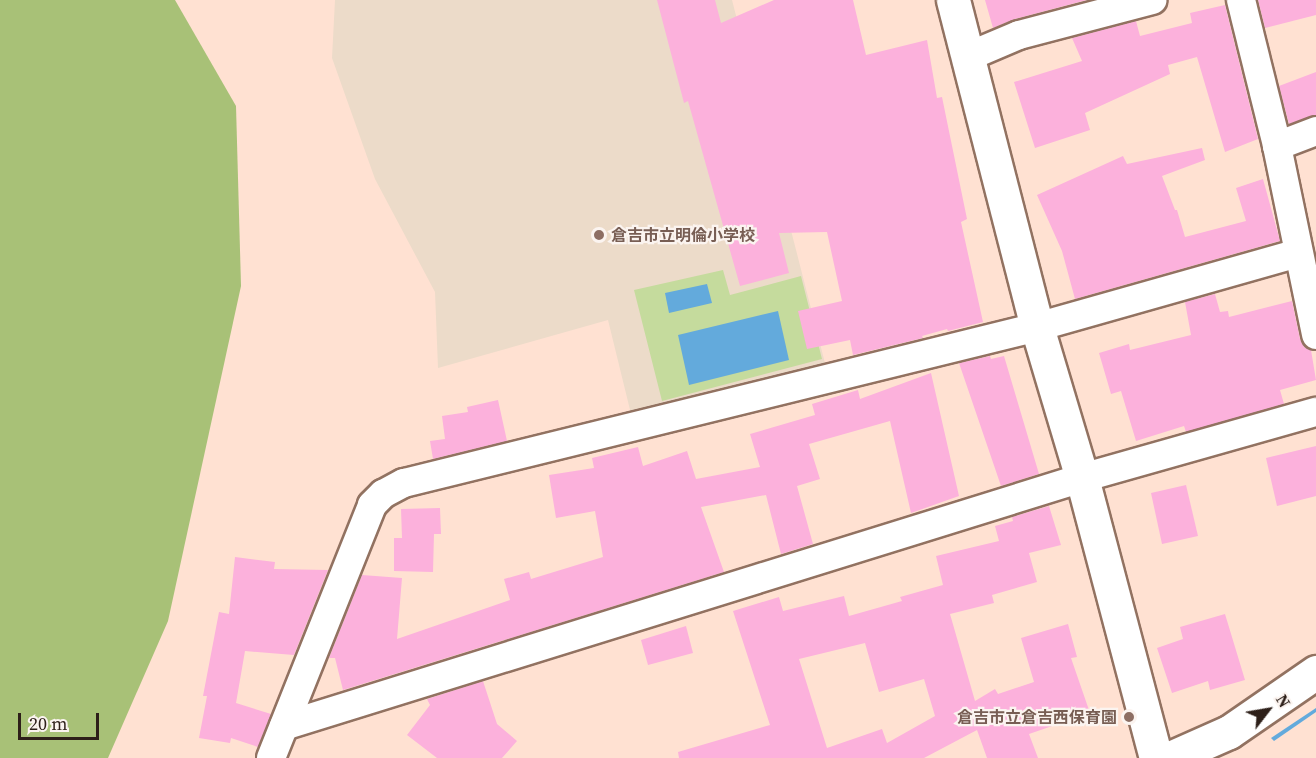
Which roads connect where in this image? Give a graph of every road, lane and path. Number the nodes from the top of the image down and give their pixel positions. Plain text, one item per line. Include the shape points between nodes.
1 (953, 0) edge
2 (1152, 0) edge
3 (1241, 0) edge
4 (967, 57) junction
5 (1316, 131) edge
6 (1276, 146) junction
7 (1298, 253) junction
8 (1037, 327) junction
9 (1316, 335) edge
10 (1316, 412) edge
11 (1082, 478) junction
12 (1316, 672) edge
13 (284, 726) junction
14 (271, 758) edge
15 (1156, 758) edge
16 (1170, 758) edge

1 - 4 street
2 - 4 street via 1019,35
3 - 6 street
4 - 8 street
5 - 6 street
6 - 7 street
7 - 8 street
7 - 9 street
8 - 11 street
8 - 13 street via 404,483 383,494 372,506
10 - 11 street
11 - 13 street
11 - 15 street
12 - 16 street via 1229,732
13 - 14 street

